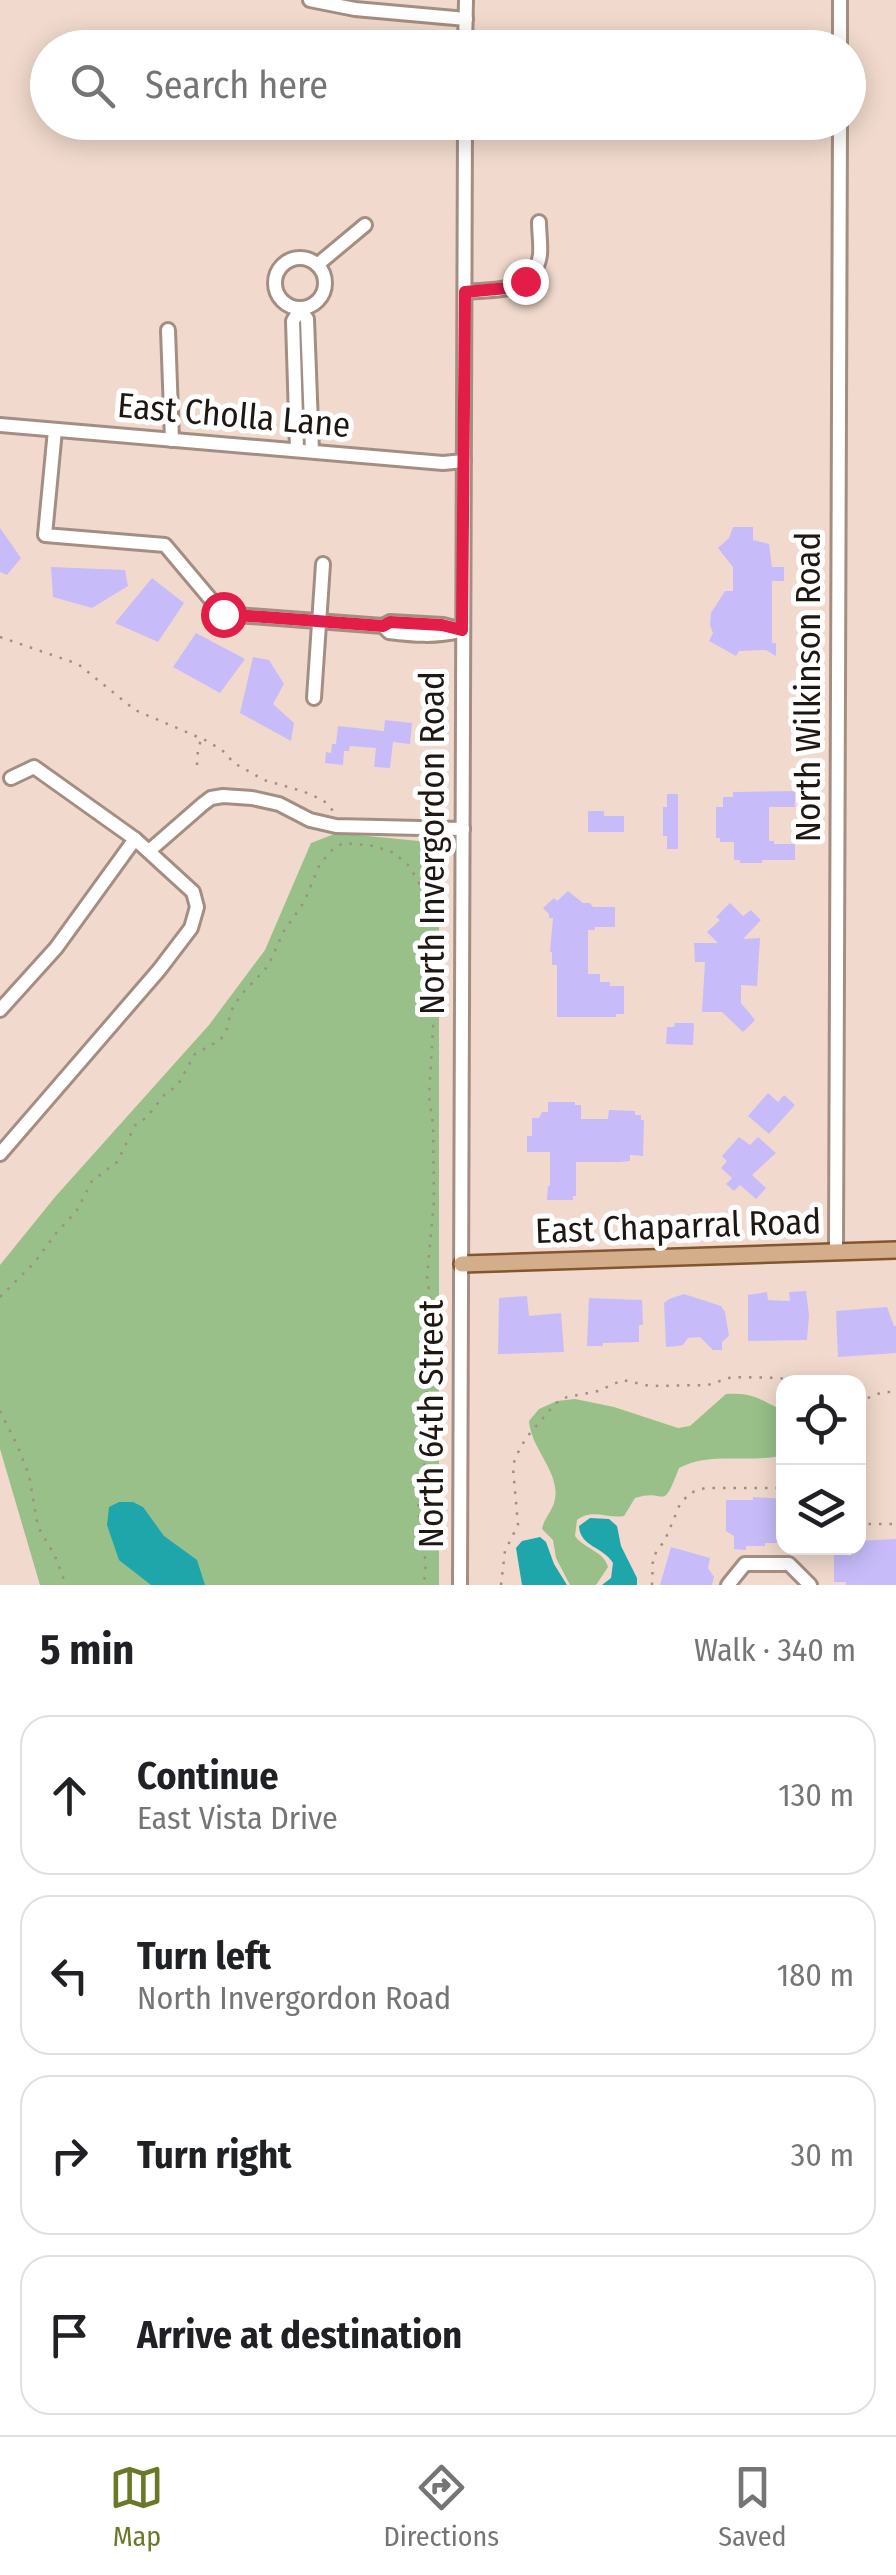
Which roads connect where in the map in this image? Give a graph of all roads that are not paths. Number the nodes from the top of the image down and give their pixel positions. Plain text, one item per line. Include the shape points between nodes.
1 (310, 0) edge
2 (466, 0) edge
3 (840, 0) edge
4 (466, 18) junction
5 (466, 30) edge
6 (840, 30) edge
7 (465, 140) edge
8 (840, 140) edge
9 (538, 222) dead end
10 (365, 225) dead end
11 (317, 265) junction
12 (465, 292) junction
13 (300, 308) junction
14 (168, 330) dead end
15 (0, 425) edge
16 (55, 430) junction
17 (172, 440) junction
18 (298, 450) junction
19 (312, 450) junction
20 (464, 461) junction
21 (323, 564) dead end
22 (319, 622) junction
23 (462, 630) junction
24 (314, 698) dead end
25 (11, 778) dead end
26 (462, 829) junction
27 (135, 839) junction
28 (149, 851) junction
29 (0, 1010) edge
30 (0, 1154) edge
31 (896, 1250) edge
32 (836, 1251) junction
33 (462, 1264) junction
34 (460, 1585) edge
35 (728, 1585) edge
36 (810, 1585) edge

1 - 4 street
2 - 4 street
3 - 6 street
4 - 5 street
7 - 12 street, North Invergordon Road
8 - 32 street, North Wilkinson Road
9 - 12 street via 540,252 525,281
10 - 11 street
11 - 13 street via 325,280 322,296
11 - 13 street via 293,259 276,275 280,298
12 - 20 street, North Invergordon Road
13 - 18 street via 293,321
13 - 19 street
14 - 17 street
15 - 16 street, East Cholla Lane
16 - 17 street, East Cholla Lane
16 - 22 street via 45,535 165,545 223,614
17 - 18 street, East Cholla Lane
18 - 19 street, East Cholla Lane
19 - 20 street, East Cholla Lane
20 - 23 street, North Invergordon Road
21 - 22 street
22 - 23 street via 420,635
22 - 24 street
23 - 26 street, North Invergordon Road
25 - 27 street via 34,767
26 - 28 street via 336,826 266,800 223,796 211,798
26 - 33 street, North Invergordon Road
27 - 28 street
27 - 29 street via 56,948
28 - 30 street via 193,892 191,928
31 - 32 main road, East Chaparral Road
32 - 33 main road, East Chaparral Road
33 - 34 street, North 64th Street
35 - 36 street via 745,1564 789,1564

